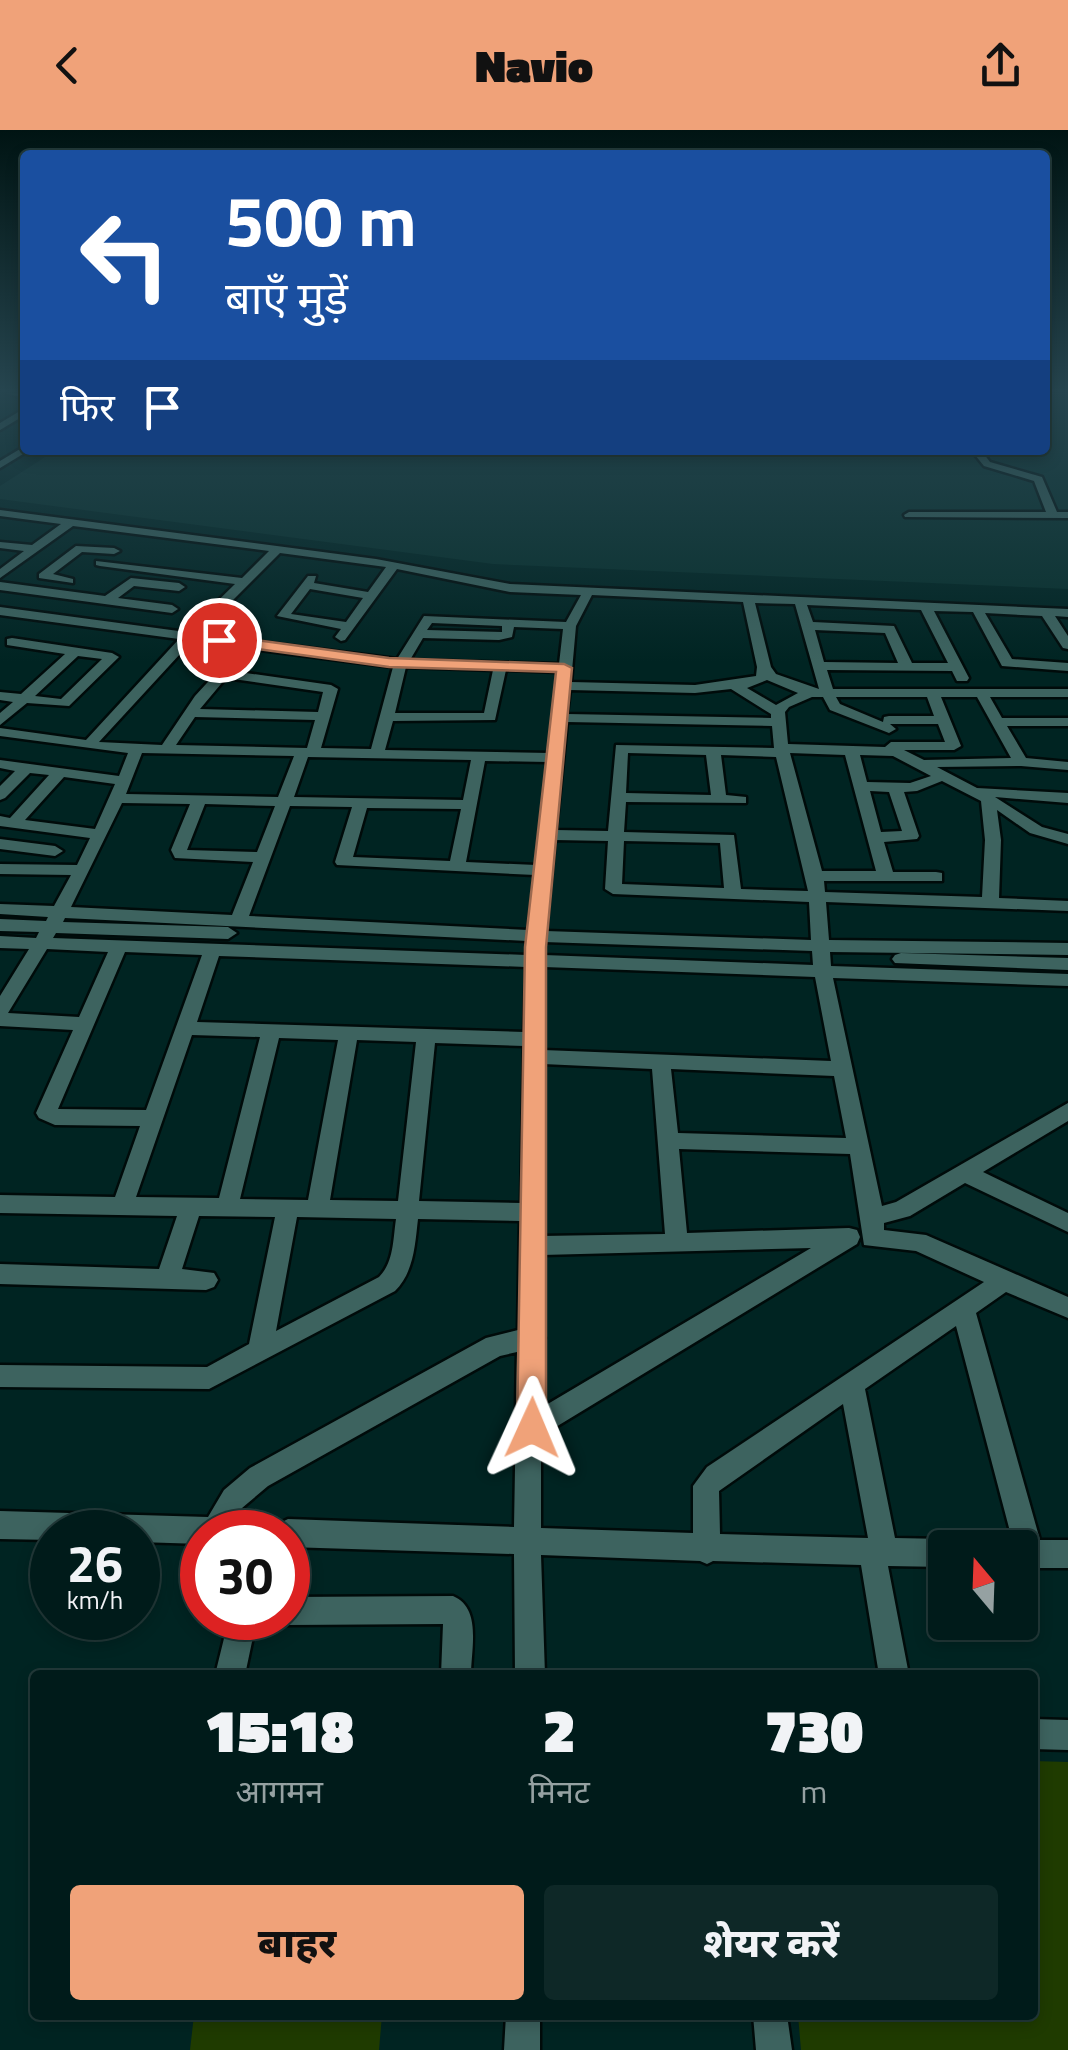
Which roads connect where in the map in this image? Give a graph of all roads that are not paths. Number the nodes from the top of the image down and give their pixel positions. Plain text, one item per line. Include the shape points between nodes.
1 (1039, 483) edge
2 (0, 513) edge
3 (909, 515) dead end
4 (1052, 515) junction
5 (1068, 515) edge
6 (71, 522) junction
7 (142, 530) junction
8 (0, 545) edge
9 (279, 548) junction
10 (34, 549) junction
11 (114, 551) junction
12 (100, 563) junction
13 (394, 566) junction
14 (0, 574) edge
15 (77, 582) junction
16 (244, 582) junction
17 (0, 586) edge
18 (588, 592) junction
19 (63, 594) junction
20 (372, 596) junction
21 (748, 599) junction
22 (108, 600) junction
23 (800, 601) junction
24 (127, 603) junction
25 (156, 606) junction
26 (926, 607) junction
27 (172, 608) dead end
28 (977, 609) junction
29 (0, 611) edge
30 (1046, 612) junction
31 (1068, 613) edge
32 (42, 616) junction
33 (102, 624) junction
34 (349, 626) junction
35 (570, 626) junction
36 (808, 626) junction
37 (188, 636) junction
38 (12, 642) junction
39 (250, 644) junction
40 (1068, 645) edge
41 (76, 651) junction
42 (0, 652) edge
43 (328, 654) junction
44 (401, 663) junction
45 (500, 666) junction
46 (821, 666) junction
47 (907, 666) junction
48 (764, 667) junction
49 (957, 667) junction
50 (1068, 667) edge
51 (223, 674) junction
52 (564, 677) junction
53 (736, 687) junction
54 (819, 693) junction
55 (880, 693) junction
56 (932, 693) junction
57 (975, 693) junction
58 (1068, 693) edge
59 (0, 696) edge
60 (23, 699) junction
61 (191, 713) junction
62 (322, 716) junction
63 (387, 717) junction
64 (778, 717) junction
65 (560, 718) junction
66 (944, 720) junction
67 (0, 721) edge
68 (998, 722) junction
69 (1068, 722) edge
70 (889, 725) junction
71 (0, 732) edge
72 (21, 735) junction
73 (89, 745) junction
74 (137, 748) junction
75 (166, 749) junction
76 (891, 749) junction
77 (713, 750) junction
78 (781, 750) junction
79 (851, 750) junction
80 (308, 752) junction
81 (377, 754) junction
82 (0, 755) edge
83 (479, 756) junction
84 (555, 758) junction
85 (1020, 762) junction
86 (0, 764) edge
87 (922, 766) junction
88 (1068, 766) edge
89 (26, 768) junction
90 (60, 772) junction
91 (944, 776) junction
92 (126, 780) junction
93 (861, 786) junction
94 (895, 788) junction
95 (970, 790) junction
96 (0, 796) edge
97 (618, 797) junction
98 (119, 798) junction
99 (1068, 798) edge
100 (988, 799) junction
101 (199, 800) junction
102 (719, 800) junction
103 (741, 800) dead end
104 (285, 802) junction
105 (361, 804) junction
106 (469, 806) junction
107 (7, 822) edge
108 (68, 830) junction
109 (547, 834) junction
110 (101, 835) junction
111 (616, 836) junction
112 (875, 837) junction
113 (1068, 839) edge
114 (0, 844) edge
115 (55, 851) junction
116 (263, 858) junction
117 (456, 868) junction
118 (0, 869) edge
119 (44, 870) junction
120 (81, 870) junction
121 (544, 870) junction
122 (885, 874) junction
123 (936, 877) dead end
124 (816, 886) junction
125 (733, 892) junction
126 (990, 902) junction
127 (1068, 906) edge
128 (0, 909) edge
129 (239, 920) junction
130 (0, 926) edge
131 (51, 926) junction
132 (0, 942) edge
133 (120, 944) junction
134 (213, 948) junction
135 (536, 949) junction
136 (1068, 949) edge
137 (822, 959) junction
138 (1068, 964) edge
139 (1068, 980) edge
140 (0, 1011) edge
141 (0, 1019) edge
142 (83, 1024) junction
143 (188, 1028) junction
144 (271, 1030) junction
145 (349, 1033) junction
146 (426, 1035) junction
147 (534, 1048) junction
148 (661, 1062) junction
149 (844, 1069) junction
150 (1068, 1111) edge
151 (152, 1118) junction
152 (668, 1142) junction
153 (859, 1146) junction
154 (965, 1174) junction
155 (0, 1204) edge
156 (123, 1204) junction
157 (191, 1204) junction
158 (228, 1206) junction
159 (288, 1207) junction
160 (318, 1208) junction
161 (406, 1209) junction
162 (532, 1212) junction
163 (1068, 1223) edge
164 (865, 1231) junction
165 (677, 1243) junction
166 (532, 1246) junction
167 (0, 1274) edge
168 (167, 1280) junction
169 (206, 1280) dead end
170 (1005, 1280) junction
171 (963, 1308) junction
172 (1068, 1308) edge
173 (532, 1338) junction
174 (260, 1352) junction
175 (0, 1376) edge
176 (852, 1383) junction
177 (532, 1428) junction
178 (227, 1510) edge
179 (0, 1524) edge
180 (180, 1530) edge
181 (1019, 1530) edge
182 (310, 1534) edge
183 (527, 1540) junction
184 (706, 1550) junction
185 (878, 1552) junction
186 (928, 1553) edge
187 (1038, 1554) edge
188 (1068, 1554) edge
189 (310, 1611) edge
190 (238, 1640) edge
191 (231, 1670) edge
192 (456, 1670) edge
193 (530, 1670) edge
194 (893, 1670) edge
195 (1038, 1734) edge
196 (1068, 1735) edge
197 (523, 2020) edge
198 (771, 2020) edge
199 (522, 2050) edge
200 (774, 2050) edge

1 - 4 street
2 - 6 street
3 - 4 street
4 - 5 street
6 - 7 street
6 - 10 street
7 - 9 street
7 - 11 street
8 - 10 street
9 - 13 street
9 - 16 street
10 - 14 street
11 - 12 street
11 - 15 street via 80,548 43,576
12 - 15 street
12 - 16 street
13 - 18 street via 510,588
13 - 20 street
15 - 19 street
16 - 37 street
17 - 19 street
18 - 21 street
18 - 35 street
19 - 22 street
20 - 34 street
20 - 34 street via 309,581 283,616
21 - 23 street
21 - 48 street
22 - 24 street
22 - 25 street via 130,582 183,587
23 - 26 street
23 - 36 street
24 - 25 street
24 - 33 street
25 - 27 street
26 - 28 street
26 - 49 street
28 - 30 street
28 - 50 street via 1007,663
29 - 32 street
30 - 31 street
30 - 40 street
32 - 33 street
32 - 38 street
33 - 37 street
34 - 43 street
35 - 44 street via 428,619
35 - 52 street
36 - 46 street
36 - 47 street via 890,629
37 - 39 street
37 - 73 street
38 - 41 street
38 - 42 street
39 - 43 street
39 - 51 street
41 - 60 street
41 - 60 street via 112,657 67,701
43 - 44 street
44 - 45 street
44 - 63 street
45 - 52 street
45 - 63 street via 490,717
46 - 47 street
46 - 54 street
47 - 49 street
48 - 53 street via 762,678
48 - 54 street via 771,677
49 - 57 street
51 - 61 street
51 - 62 street via 331,689
52 - 53 street
52 - 65 street
53 - 64 street
54 - 55 street
54 - 64 street via 784,704
54 - 70 street via 837,708
55 - 56 street
55 - 70 street
56 - 57 street
56 - 66 street
57 - 58 street
57 - 68 street
59 - 60 street
60 - 67 street
61 - 62 street
61 - 75 street
62 - 80 street
63 - 81 street
64 - 65 street
64 - 78 street
65 - 84 street
66 - 70 street
66 - 76 street via 954,746
68 - 69 street
68 - 85 street
70 - 76 street
71 - 72 street
72 - 73 street
72 - 82 street
73 - 74 street
74 - 75 street
74 - 92 street
75 - 80 street
76 - 79 street
76 - 87 street
77 - 78 street
77 - 97 street via 621,748
77 - 102 street
78 - 79 street
78 - 124 street
79 - 93 street
80 - 81 street
80 - 104 street
81 - 83 street
83 - 84 street
83 - 106 street
84 - 109 street
85 - 87 street
85 - 88 street
86 - 89 street
87 - 91 street
89 - 90 street
89 - 96 street
90 - 92 street
90 - 107 street
91 - 94 street
91 - 95 street
92 - 98 street
93 - 94 street
93 - 112 street
94 - 112 street via 911,836
95 - 99 street
95 - 100 street
97 - 102 street
97 - 111 street
98 - 101 street
98 - 110 street
100 - 113 street via 1036,830
100 - 126 street via 994,840
101 - 104 street
101 - 116 street via 181,855
102 - 103 street
104 - 105 street
104 - 116 street
105 - 106 street
105 - 117 street via 343,862
106 - 117 street
107 - 108 street
108 - 110 street
108 - 115 street
109 - 111 street
109 - 121 street
110 - 120 street
111 - 125 street via 728,838
111 - 125 street via 614,889
112 - 122 street
114 - 115 street
115 - 119 street
116 - 129 street
117 - 121 street
118 - 119 street
119 - 120 street
120 - 131 street
121 - 135 street
122 - 123 street
122 - 124 street
124 - 125 street
124 - 126 street via 952,904
124 - 137 street
126 - 127 street
128 - 131 street
129 - 131 street
129 - 135 street
130 - 131 street
131 - 132 street
131 - 133 street
131 - 135 street
131 - 140 street
133 - 134 street
133 - 142 street
134 - 135 street
134 - 143 street
135 - 137 street
135 - 137 street
135 - 147 street
136 - 137 street
137 - 138 street
137 - 139 street
137 - 149 street
141 - 142 street
142 - 151 street via 46,1113
143 - 144 street
143 - 151 street
144 - 145 street
144 - 158 street
145 - 146 street
145 - 160 street
146 - 147 street
146 - 161 street
147 - 148 street
147 - 162 street
148 - 149 street
148 - 152 street
149 - 153 street
150 - 154 street
151 - 156 street
152 - 153 street
152 - 165 street
153 - 164 street
154 - 163 street
154 - 164 street
155 - 156 street
156 - 157 street
157 - 158 street
157 - 168 street
158 - 159 street
159 - 160 street
159 - 174 street
160 - 161 street
161 - 162 street
161 - 174 street via 401,1264 387,1284
162 - 166 street
164 - 165 street
164 - 170 street via 918,1242
164 - 177 street
165 - 166 street
166 - 173 street
167 - 168 street
168 - 169 street
170 - 171 street
170 - 172 street
171 - 176 street
171 - 181 street
173 - 177 street
173 - 178 street via 495,1346 259,1477
174 - 175 street via 208,1378
176 - 184 street via 709,1482
176 - 185 street
177 - 183 street
179 - 180 street
182 - 183 street
183 - 184 street
183 - 193 street
184 - 185 street
185 - 186 street
185 - 194 street
187 - 188 street
189 - 192 street via 453,1610
190 - 191 street
195 - 196 street
197 - 199 street
198 - 200 street

